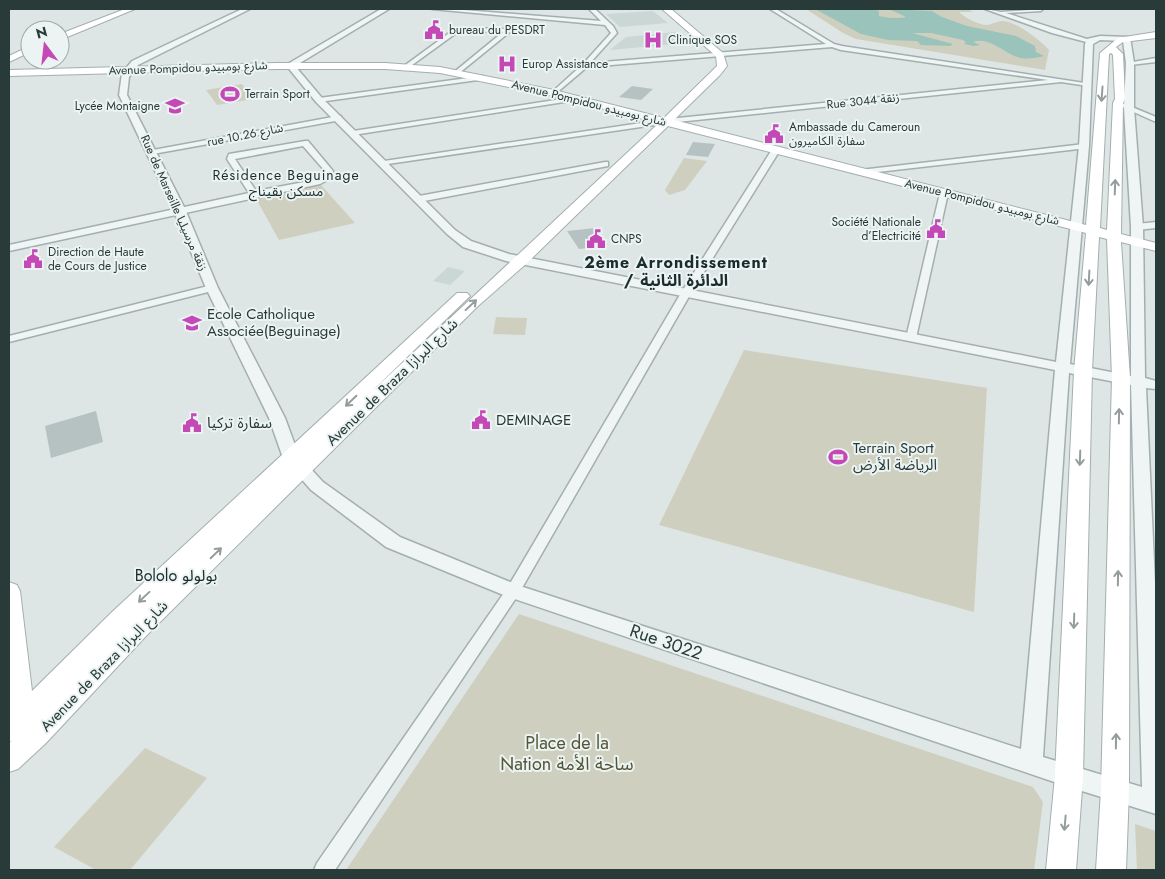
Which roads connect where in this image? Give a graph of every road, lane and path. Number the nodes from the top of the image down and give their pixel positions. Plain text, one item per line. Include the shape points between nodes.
1 (131, 9) edge
2 (247, 9) edge
3 (386, 9) edge
4 (435, 9) edge
5 (592, 9) edge
6 (657, 9) edge
7 (666, 9) edge
8 (773, 9) edge
9 (988, 9) edge
10 (1041, 9) edge
11 (999, 12) junction
12 (546, 13) dead end
13 (541, 18) junction
14 (607, 23) junction
15 (70, 33) edge
16 (1156, 35) edge
17 (1127, 39) junction
18 (1090, 41) junction
19 (832, 45) junction
20 (1112, 49) junction
21 (715, 55) junction
22 (1156, 60) edge
23 (1130, 63) junction
24 (290, 65) junction
25 (585, 65) junction
26 (406, 67) junction
27 (127, 70) junction
28 (9, 73) edge
29 (456, 73) junction
30 (483, 78) junction
31 (1058, 81) junction
32 (1088, 84) junction
33 (554, 93) junction
34 (575, 99) junction
35 (319, 100) junction
36 (1136, 107) edge
37 (338, 118) junction
38 (1156, 120) edge
39 (660, 121) junction
40 (353, 133) junction
41 (1084, 146) junction
42 (776, 150) junction
43 (153, 152) junction
44 (384, 164) junction
45 (605, 164) junction
46 (860, 172) junction
47 (944, 193) junction
48 (254, 194) junction
49 (419, 199) junction
50 (180, 209) junction
51 (1156, 225) edge
52 (1084, 228) junction
53 (1137, 234) junction
54 (1114, 236) junction
55 (1156, 247) edge
56 (9, 248) edge
57 (514, 258) junction
58 (212, 288) junction
59 (686, 293) junction
60 (911, 338) junction
61 (9, 339) edge
62 (1063, 367) junction
63 (1084, 371) junction
64 (1129, 380) junction
65 (1156, 384) edge
66 (296, 464) junction
67 (514, 590) junction
68 (9, 591) edge
69 (23, 728) edge
70 (9, 760) edge
71 (1031, 762) junction
72 (1069, 776) junction
73 (1115, 790) junction
74 (1156, 802) edge
75 (324, 870) edge
76 (1061, 870) edge
77 (1111, 870) edge

1 - 15 main road
2 - 27 street via 146,56
3 - 24 street
4 - 13 street
5 - 14 street
6 - 21 main road
7 - 21 main road
8 - 19 street
9 - 11 street
10 - 11 street
11 - 18 street
12 - 13 street
13 - 14 street
14 - 25 street via 614,33
16 - 17 main road
17 - 18 street
17 - 20 main road via 1115,42
17 - 23 street
18 - 32 street
19 - 21 street
19 - 31 street via 860,53
20 - 36 main road via 1118,54
20 -> 52 main road via 1105,53
21 - 25 street
21 - 39 main road, Avenue de Braza شارع البرازا via 722,66 717,73
22 - 23 street
23 - 36 street
24 - 26 main road, Avenue Pompidou شارع بومبيدو
24 - 27 main road, Avenue Pompidou شارع بومبيدو
24 - 35 street
25 - 33 street
26 - 29 main road, Avenue Pompidou شارع بومبيدو
26 - 29 street via 458,29 508,31
27 - 28 main road, Avenue Pompidou شارع بومبيدو
27 - 43 street, Rue de Marseille زنقة مرسيليا via 123,82 124,95
29 - 30 main road, Avenue Pompidou شارع بومبيدو
30 - 33 main road, Avenue Pompidou شارع بومبيدو
30 - 35 street
31 - 32 street
31 - 39 street, Rue 3044 زنقة
32 - 41 street
33 - 34 main road, Avenue Pompidou شارع بومبيدو
34 - 39 main road, Avenue Pompidou شارع بومبيدو
34 - 40 street
35 - 37 street
36 - 38 street
36 - 53 street
54 -> 36 main road
37 - 40 street
37 - 43 street, rue 10.26 شارع
39 - 42 main road, Avenue Pompidou شارع بومبيدو
39 - 44 street, Rue 3044 زنقة
39 - 45 main road, Avenue de Braza شارع البرازا
39 - 57 main road, Avenue de Braza شارع البرازا
40 - 44 street
41 - 46 street
41 - 52 street
42 - 46 main road, Avenue Pompidou شارع بومبيدو
42 - 59 street
43 - 50 street, Rue de Marseille زنقة مرسيليا
44 - 49 street
45 - 49 street
45 - 57 main road, Avenue de Braza شارع البرازا
46 - 47 main road, Avenue Pompidou شارع بومبيدو
47 - 52 main road, Avenue Pompidou شارع بومبيدو
47 - 60 street
48 - 48 street via 232,156 305,143 330,171 328,176 317,182
48 - 50 street
49 - 57 street via 467,244
50 - 56 street
50 - 58 street, Rue de Marseille زنقة مرسيليا
51 - 53 street
52 - 54 main road, Avenue Pompidou شارع بومبيدو
52 - 62 street
52 -> 63 main road
53 - 54 main road, Avenue Pompidou شارع بومبيدو
53 - 55 main road, Avenue Pompidou شارع بومبيدو
53 - 64 street
54 - 64 main road
57 - 59 street
57 - 66 main road, Avenue de Braza شارع البرازا via 473,303
58 - 61 street
58 - 66 street, Rue de Marseille زنقة مرسيليا via 277,418
59 - 60 street
59 - 67 street
60 - 62 street
62 - 63 street
62 - 71 street
63 - 64 street
63 -> 72 main road
64 - 65 street
73 -> 64 main road
64 - 74 street
66 - 67 street, Rue 3022 via 317,486 393,542
66 - 69 main road, Avenue de Braza شارع البرازا via 139,628
67 - 71 street, Rue 3022
67 - 75 street
68 - 69 main road
69 - 70 main road, Avenue de Braza شارع البرازا
71 - 72 street, Rue 3022
72 - 73 street, Rue 3022
72 -> 76 main road
73 - 74 street, Rue 3022
73 - 77 main road

